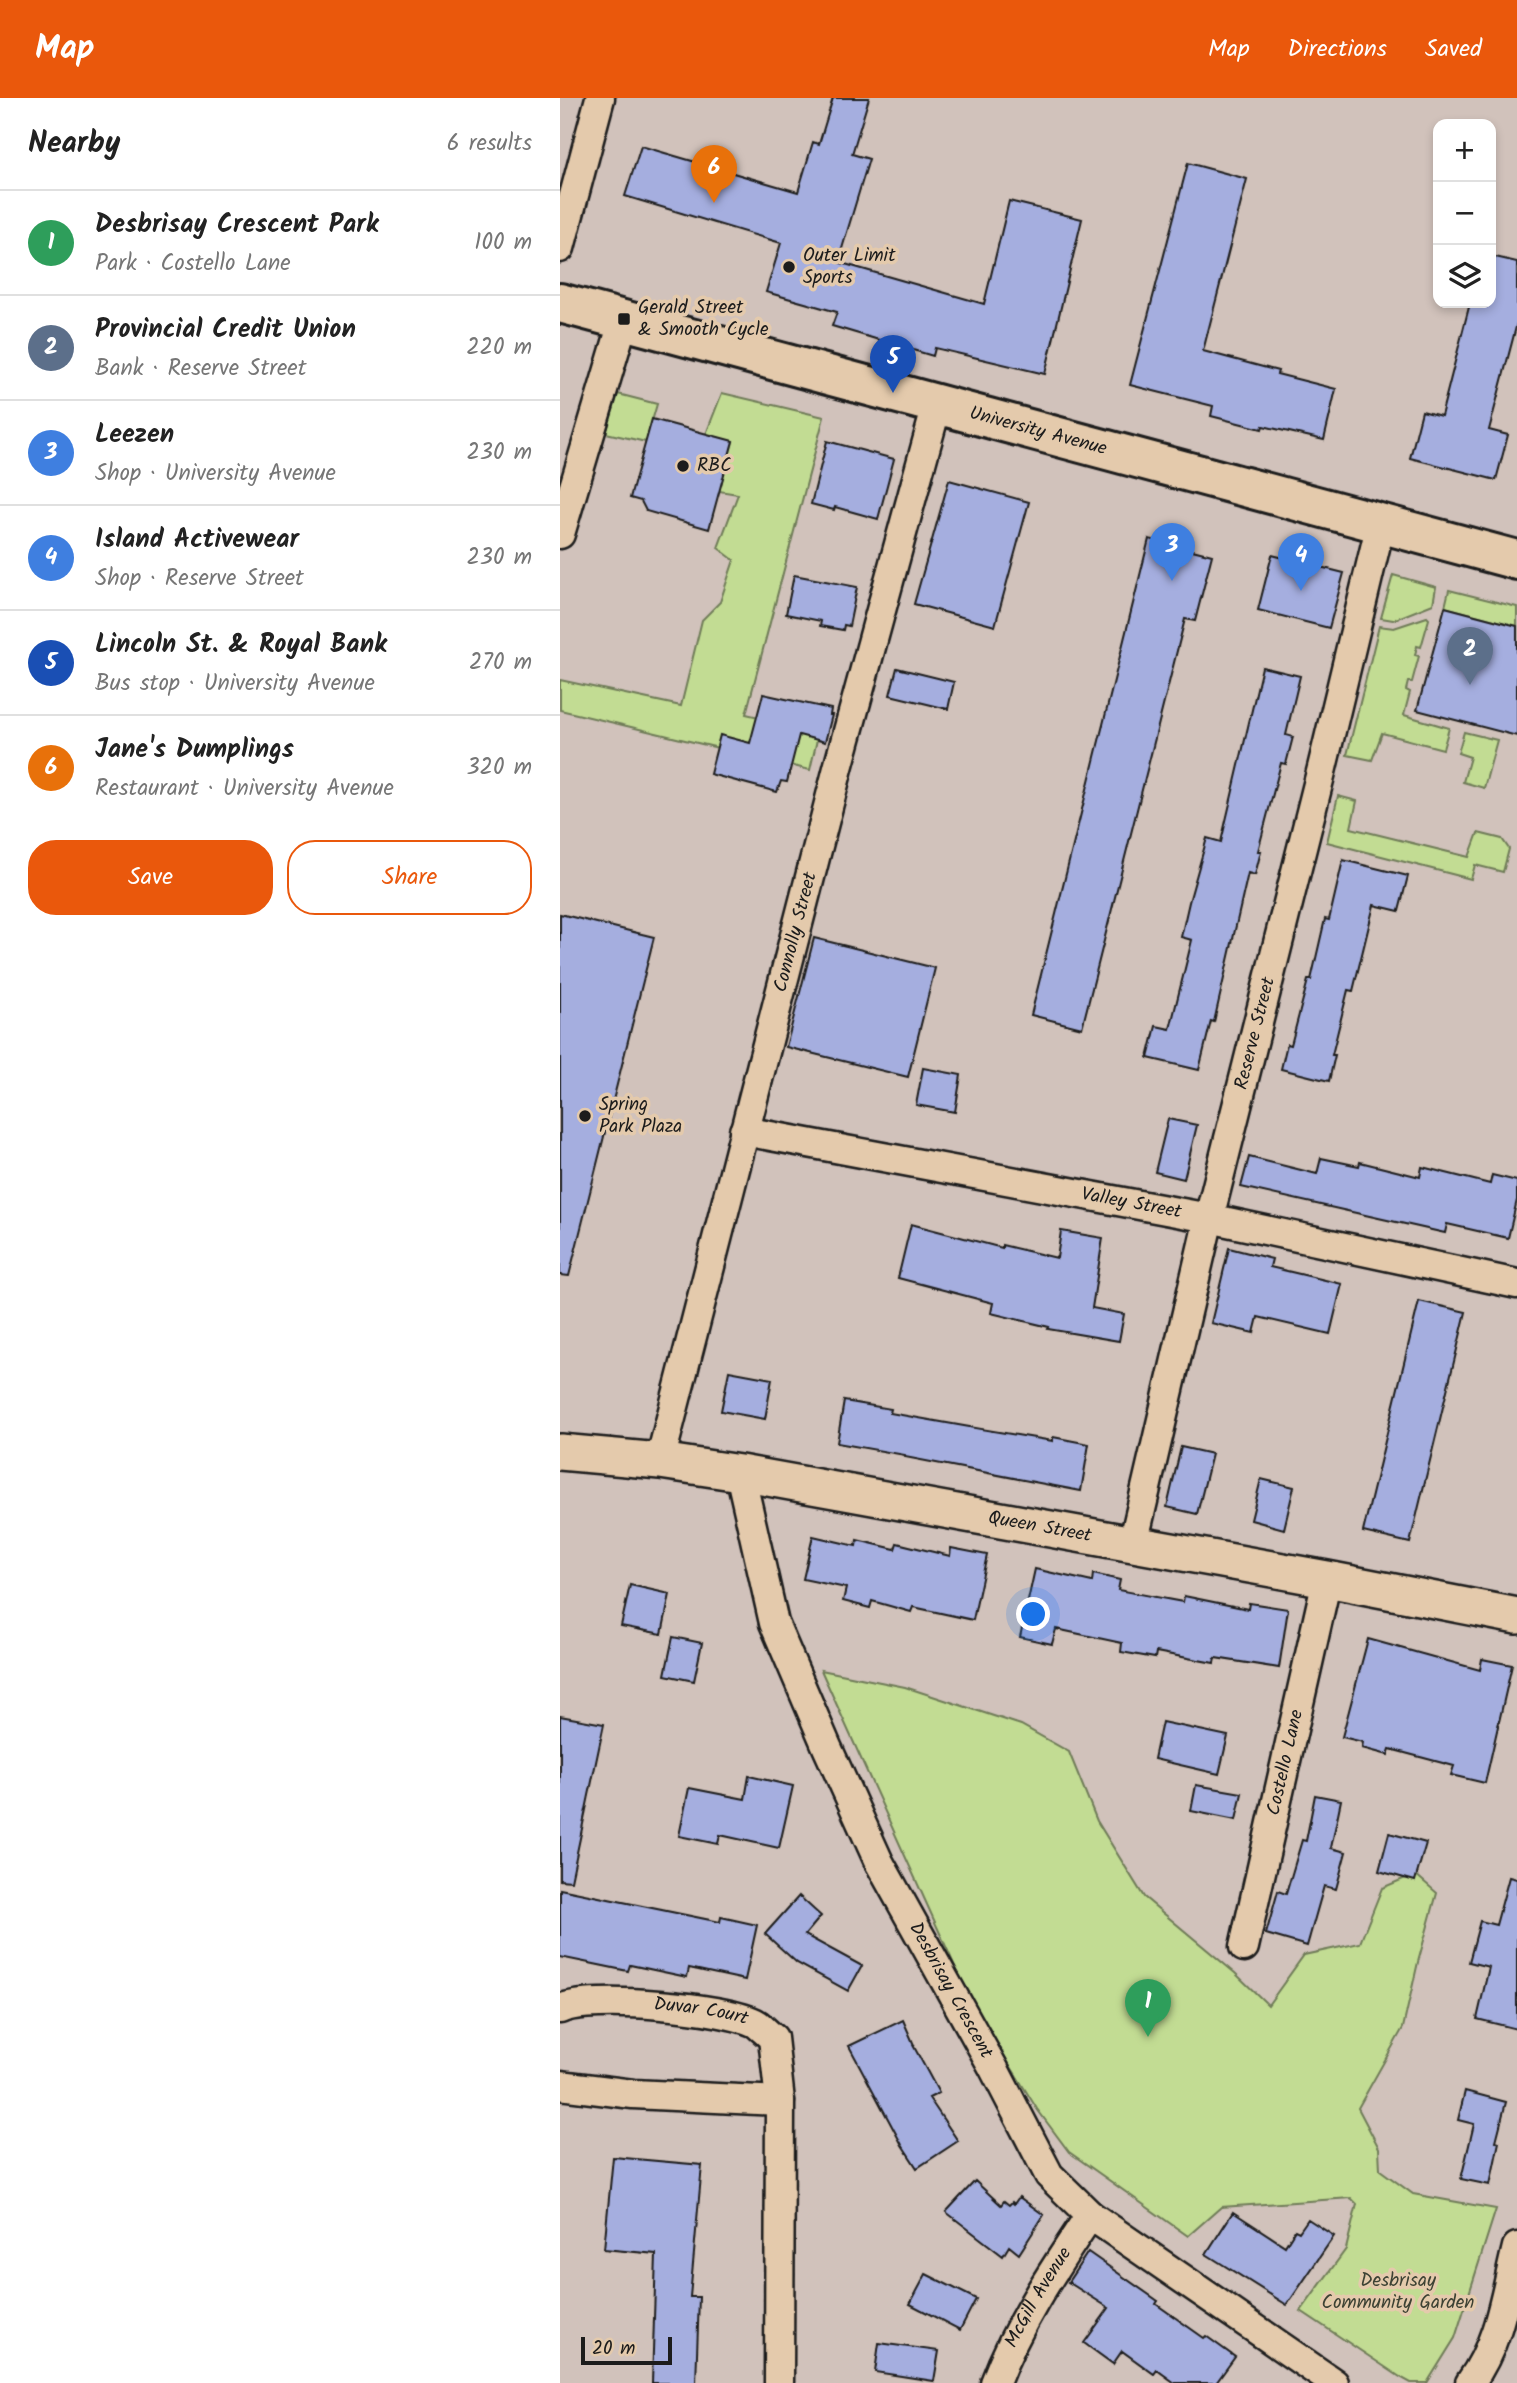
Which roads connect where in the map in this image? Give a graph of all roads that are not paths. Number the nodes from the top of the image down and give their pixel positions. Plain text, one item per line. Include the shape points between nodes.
1 (600, 98) edge
2 (560, 248) edge
3 (560, 303) edge
4 (624, 318) junction
5 (937, 405) junction
6 (1381, 523) junction
7 (560, 534) edge
8 (1517, 559) edge
9 (744, 1130) junction
10 (1209, 1218) junction
11 (1517, 1284) edge
12 (560, 1452) edge
13 (660, 1461) junction
14 (740, 1473) junction
15 (1133, 1544) junction
16 (1327, 1579) junction
17 (1517, 1616) edge
18 (1244, 1947) dead end
19 (560, 2009) edge
20 (560, 2085) edge
21 (780, 2101) junction
22 (1090, 2215) junction
23 (1517, 2247) edge
24 (1484, 2377) edge
25 (779, 2383) edge
26 (995, 2383) edge
27 (1334, 2383) edge

1 - 2 street
3 - 4 main road, University Avenue
4 - 5 main road, University Avenue
4 - 7 street
5 - 6 main road, University Avenue
5 - 9 street, Connolly Street
6 - 8 main road, University Avenue
6 - 10 street, Reserve Street
9 - 10 street, Valley Street
9 - 13 street, Connolly Street
10 - 11 street, Valley Street
10 - 15 street, Reserve Street
12 - 13 street, Queen Street
13 - 14 street, Queen Street
14 - 15 street, Queen Street
14 - 22 street, Desbrisay Crescent via 774,1623 879,1862 1049,2175
15 - 16 street, Queen Street
16 - 17 street, Queen Street
16 - 18 street, Costello Lane
19 - 21 street, Duvar Court via 601,2003 690,2006 755,2023 773,2038
20 - 21 street via 634,2094
21 - 25 street, Duvar Court
22 - 26 street, McGill Avenue via 1037,2296
22 - 27 street, Desbrisay Crescent
23 - 24 street

